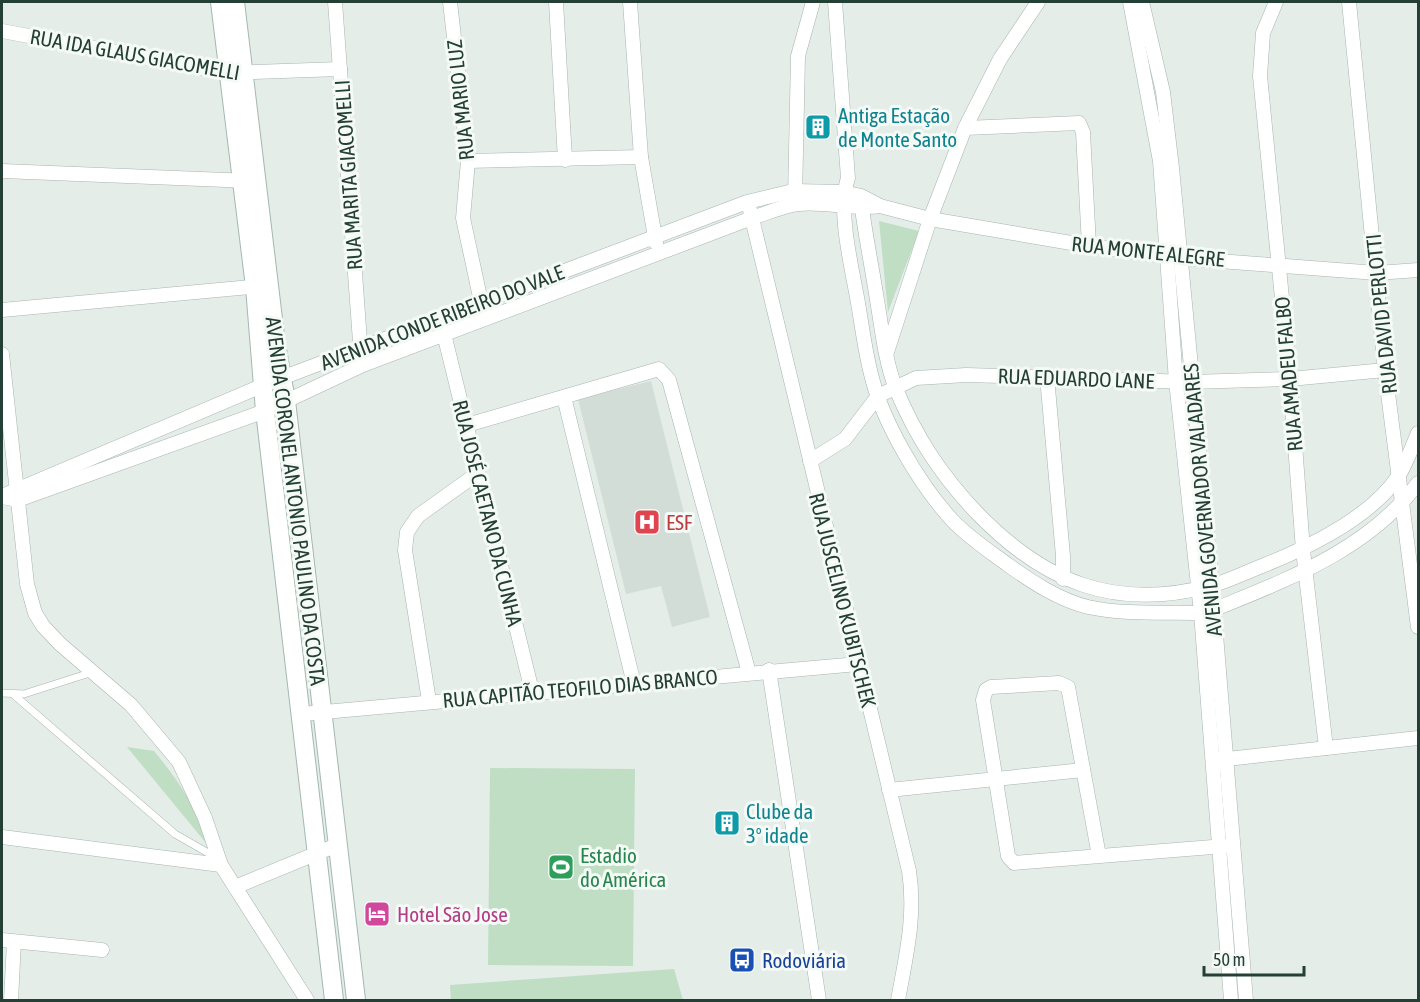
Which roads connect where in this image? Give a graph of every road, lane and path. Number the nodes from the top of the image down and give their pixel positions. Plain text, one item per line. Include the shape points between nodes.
1 (220, 2) edge
2 (235, 2) edge
3 (335, 2) edge
4 (450, 2) edge
5 (556, 2) edge
6 (630, 2) edge
7 (813, 2) edge
8 (835, 2) edge
9 (1038, 2) edge
10 (1130, 2) edge
11 (1142, 2) edge
12 (1276, 2) edge
13 (1349, 2) edge
14 (2, 31) edge
15 (340, 69) junction
16 (1151, 71) junction
17 (236, 73) junction
18 (965, 128) junction
19 (640, 157) junction
20 (468, 160) junction
21 (565, 160) junction
22 (2, 171) edge
23 (848, 178) junction
24 (249, 181) junction
25 (795, 198) junction
26 (844, 198) junction
27 (747, 202) junction
28 (861, 202) junction
29 (752, 218) junction
30 (930, 219) junction
31 (654, 236) junction
32 (1089, 246) junction
33 (659, 254) junction
34 (1173, 256) junction
35 (1278, 263) junction
36 (1419, 270) edge
37 (1377, 273) junction
38 (262, 286) junction
39 (481, 304) junction
40 (2, 310) edge
41 (486, 318) junction
42 (440, 320) junction
43 (445, 335) junction
44 (359, 349) junction
45 (2, 354) edge
46 (887, 354) junction
47 (363, 365) junction
48 (1385, 370) junction
49 (1047, 377) junction
50 (282, 378) junction
51 (1290, 379) junction
52 (1176, 381) junction
53 (1191, 382) junction
54 (262, 386) junction
55 (895, 386) junction
56 (3, 390) edge
57 (878, 396) junction
58 (564, 397) junction
59 (286, 401) junction
60 (206, 409) junction
61 (265, 411) junction
62 (467, 425) junction
63 (212, 430) junction
64 (1419, 434) edge
65 (134, 439) junction
66 (139, 456) junction
67 (810, 461) junction
68 (478, 472) junction
69 (1400, 474) junction
70 (1419, 483) edge
71 (17, 494) junction
72 (2, 496) edge
73 (1402, 504) junction
74 (1303, 550) junction
75 (1414, 560) edge
76 (1306, 572) junction
77 (1063, 579) junction
78 (1205, 587) junction
79 (1207, 612) junction
80 (1419, 627) edge
81 (858, 664) junction
82 (769, 670) junction
83 (93, 672) junction
84 (749, 673) junction
85 (634, 684) junction
86 (532, 691) junction
87 (2, 693) edge
88 (14, 694) junction
89 (429, 701) junction
90 (322, 713) junction
91 (302, 714) junction
92 (1419, 738) edge
93 (1326, 748) junction
94 (1225, 759) junction
95 (1210, 760) junction
96 (1083, 770) junction
97 (997, 780) junction
98 (889, 790) junction
99 (2, 837) edge
100 (337, 845) junction
101 (1217, 846) junction
102 (1233, 846) junction
103 (316, 854) junction
104 (1099, 856) junction
105 (221, 862) junction
106 (235, 887) junction
107 (8, 941) edge
108 (349, 941) junction
109 (328, 944) junction
110 (102, 950) dead end
111 (11, 1000) edge
112 (307, 1000) edge
113 (334, 1000) edge
114 (356, 1000) edge
115 (819, 1000) edge
116 (898, 1000) edge
117 (1231, 1000) edge
118 (1246, 1000) edge

1 - 17 street, AVENIDA CORONEL ANTONIO PAULINO DA COSTA
2 - 17 street, AVENIDA CORONEL ANTONIO PAULINO DA COSTA
3 - 15 street, RUA MARITA GIACOMELLI
4 - 20 street, RUA MARIO LUZ
5 - 21 street
6 - 19 street
7 - 25 street via 798,56
8 - 23 street
9 - 18 street via 1000,59
10 - 16 street, AVENIDA GOVERNADOR VALADARES
11 - 16 street, AVENIDA GOVERNADOR VALADARES
12 - 35 street, RUA AMADEU FALBO via 1263,33 1260,76
13 - 37 street, RUA DAVID PERLOTTI
14 - 17 street, RUA IDA GLAUS GIACOMELLI
15 - 17 street, RUA IDA GLAUS GIACOMELLI
15 - 44 street, RUA MARITA GIACOMELLI
16 - 34 street, AVENIDA GOVERNADOR VALADARES
17 - 24 street, AVENIDA CORONEL ANTONIO PAULINO DA COSTA
18 - 30 street
18 - 32 street via 1079,123 1083,132
19 - 21 street
19 - 31 street
20 - 21 street
20 - 39 street, RUA MARIO LUZ via 463,218
22 - 24 street
23 - 26 street
23 - 28 street
24 - 38 street, AVENIDA CORONEL ANTONIO PAULINO DA COSTA
25 - 26 street, AVENIDA CONDE RIBEIRO DO VALE
25 - 27 street, AVENIDA CONDE RIBEIRO DO VALE
25 - 29 street, AVENIDA CONDE RIBEIRO DO VALE
26 - 28 street, RUA MONTE ALEGRE
26 - 57 street via 867,356
27 - 29 street, RUA JUSCELINO KUBITSCHEK
27 - 31 street, AVENIDA CONDE RIBEIRO DO VALE
28 - 30 street, RUA MONTE ALEGRE
28 - 46 street
29 - 33 street, AVENIDA CONDE RIBEIRO DO VALE
29 - 67 street, RUA JUSCELINO KUBITSCHEK
30 - 32 street, RUA MONTE ALEGRE
30 - 46 street
31 - 33 street
31 - 39 street, AVENIDA CONDE RIBEIRO DO VALE
32 - 34 street, RUA MONTE ALEGRE
33 - 41 street, AVENIDA CONDE RIBEIRO DO VALE
34 - 35 street, RUA MONTE ALEGRE
34 - 52 street, AVENIDA GOVERNADOR VALADARES
34 - 53 street, AVENIDA GOVERNADOR VALADARES
35 - 37 street, RUA MONTE ALEGRE
35 - 51 street, RUA AMADEU FALBO
36 - 37 street, RUA MONTE ALEGRE
37 - 48 street, RUA DAVID PERLOTTI
38 - 40 street
38 - 50 street, AVENIDA CORONEL ANTONIO PAULINO DA COSTA
38 - 54 street, AVENIDA CORONEL ANTONIO PAULINO DA COSTA
39 - 41 street, RUA MARIO LUZ
39 - 42 street, AVENIDA CONDE RIBEIRO DO VALE
41 - 43 street, AVENIDA CONDE RIBEIRO DO VALE
42 - 43 street, RUA JOSÉ CAETANO DA CUNHA
42 - 44 street, AVENIDA CONDE RIBEIRO DO VALE
43 - 47 street, AVENIDA CONDE RIBEIRO DO VALE
43 - 62 street, RUA JOSÉ CAETANO DA CUNHA
44 - 47 street, RUA MARITA GIACOMELLI
44 - 50 street, AVENIDA CONDE RIBEIRO DO VALE
45 - 56 street
46 - 55 street
47 - 59 street, AVENIDA CONDE RIBEIRO DO VALE
48 - 51 street, RUA EDUARDO LANE
48 - 69 street, RUA DAVID PERLOTTI
49 - 52 street, RUA EDUARDO LANE
49 - 55 street, RUA EDUARDO LANE via 934,375
49 - 77 street
50 - 54 street, AVENIDA CONDE RIBEIRO DO VALE
50 - 59 street, AVENIDA CORONEL ANTONIO PAULINO DA COSTA
51 - 53 street, RUA EDUARDO LANE
51 - 74 street, RUA AMADEU FALBO
52 - 53 street, RUA EDUARDO LANE
52 - 78 street, AVENIDA GOVERNADOR VALADARES
53 - 78 street, AVENIDA GOVERNADOR VALADARES
54 - 60 street, AVENIDA CONDE RIBEIRO DO VALE
54 - 61 street, AVENIDA CORONEL ANTONIO PAULINO DA COSTA
55 - 57 street, RUA EDUARDO LANE
55 - 77 street via 919,441 951,486 1025,557
56 - 71 street
57 - 67 street via 845,439
57 - 79 street via 900,442 952,520 1025,577 1056,595 1115,612
58 - 62 street
58 - 84 street via 659,369 669,380
58 - 85 street
59 - 61 street, AVENIDA CONDE RIBEIRO DO VALE
59 - 90 street, AVENIDA CORONEL ANTONIO PAULINO DA COSTA
60 - 63 street
60 - 65 street, AVENIDA CONDE RIBEIRO DO VALE
61 - 63 street, AVENIDA CONDE RIBEIRO DO VALE
61 - 91 street, AVENIDA CORONEL ANTONIO PAULINO DA COSTA
62 - 68 street, RUA JOSÉ CAETANO DA CUNHA
63 - 66 street, AVENIDA CONDE RIBEIRO DO VALE
64 - 69 street
65 - 66 street
65 - 71 street, AVENIDA CONDE RIBEIRO DO VALE
66 - 71 street, AVENIDA CONDE RIBEIRO DO VALE
67 - 81 street, RUA JUSCELINO KUBITSCHEK
68 - 86 street, RUA JOSÉ CAETANO DA CUNHA
68 - 89 street via 418,516 407,532 405,550
69 - 73 street, RUA DAVID PERLOTTI
69 - 74 street via 1371,503
70 - 73 street
71 - 72 street
71 - 83 street via 27,584 35,613 60,645
73 - 75 street, RUA DAVID PERLOTTI
73 - 76 street via 1352,544
74 - 76 street, RUA AMADEU FALBO
74 - 78 street
75 - 80 street, RUA DAVID PERLOTTI
76 - 79 street
76 - 93 street, RUA AMADEU FALBO
77 - 78 street via 1096,590 1131,594 1163,594
78 - 79 street, AVENIDA GOVERNADOR VALADARES
79 - 94 street, AVENIDA GOVERNADOR VALADARES
79 - 95 street, AVENIDA GOVERNADOR VALADARES
81 - 82 street, RUA CAPITÃO TEOFILO DIAS BRANCO
81 - 98 street, RUA JUSCELINO KUBITSCHEK
82 - 84 street, RUA CAPITÃO TEOFILO DIAS BRANCO
82 - 115 street
83 - 88 lane
83 - 105 street via 130,705 179,762
84 - 85 street, RUA CAPITÃO TEOFILO DIAS BRANCO
85 - 86 street, RUA CAPITÃO TEOFILO DIAS BRANCO
86 - 89 street, RUA CAPITÃO TEOFILO DIAS BRANCO
87 - 88 lane
88 - 105 lane via 175,834
89 - 90 street, RUA CAPITÃO TEOFILO DIAS BRANCO
90 - 91 street, RUA CAPITÃO TEOFILO DIAS BRANCO
90 - 100 street, AVENIDA CORONEL ANTONIO PAULINO DA COSTA
91 - 103 street, AVENIDA CORONEL ANTONIO PAULINO DA COSTA
92 - 93 street
93 - 94 street
94 - 95 street
94 - 102 street, AVENIDA GOVERNADOR VALADARES
95 - 101 street, AVENIDA GOVERNADOR VALADARES
96 - 97 street
96 - 97 street via 1070,692 1064,684 991,687 983,694
96 - 104 street
97 - 98 street
97 - 104 street via 1011,861 1017,864
98 - 116 street, RUA JUSCELINO KUBITSCHEK via 913,899 913,921
99 - 105 street
100 - 103 street
100 - 108 street, AVENIDA CORONEL ANTONIO PAULINO DA COSTA
101 - 102 street
101 - 104 street
101 - 117 street, AVENIDA GOVERNADOR VALADARES
102 - 118 street, AVENIDA GOVERNADOR VALADARES
103 - 106 street
103 - 109 street, AVENIDA CORONEL ANTONIO PAULINO DA COSTA
105 - 106 street
106 - 112 street
107 - 110 street
107 - 111 street
108 - 109 street
108 - 114 street, AVENIDA CORONEL ANTONIO PAULINO DA COSTA
109 - 113 street, AVENIDA CORONEL ANTONIO PAULINO DA COSTA

